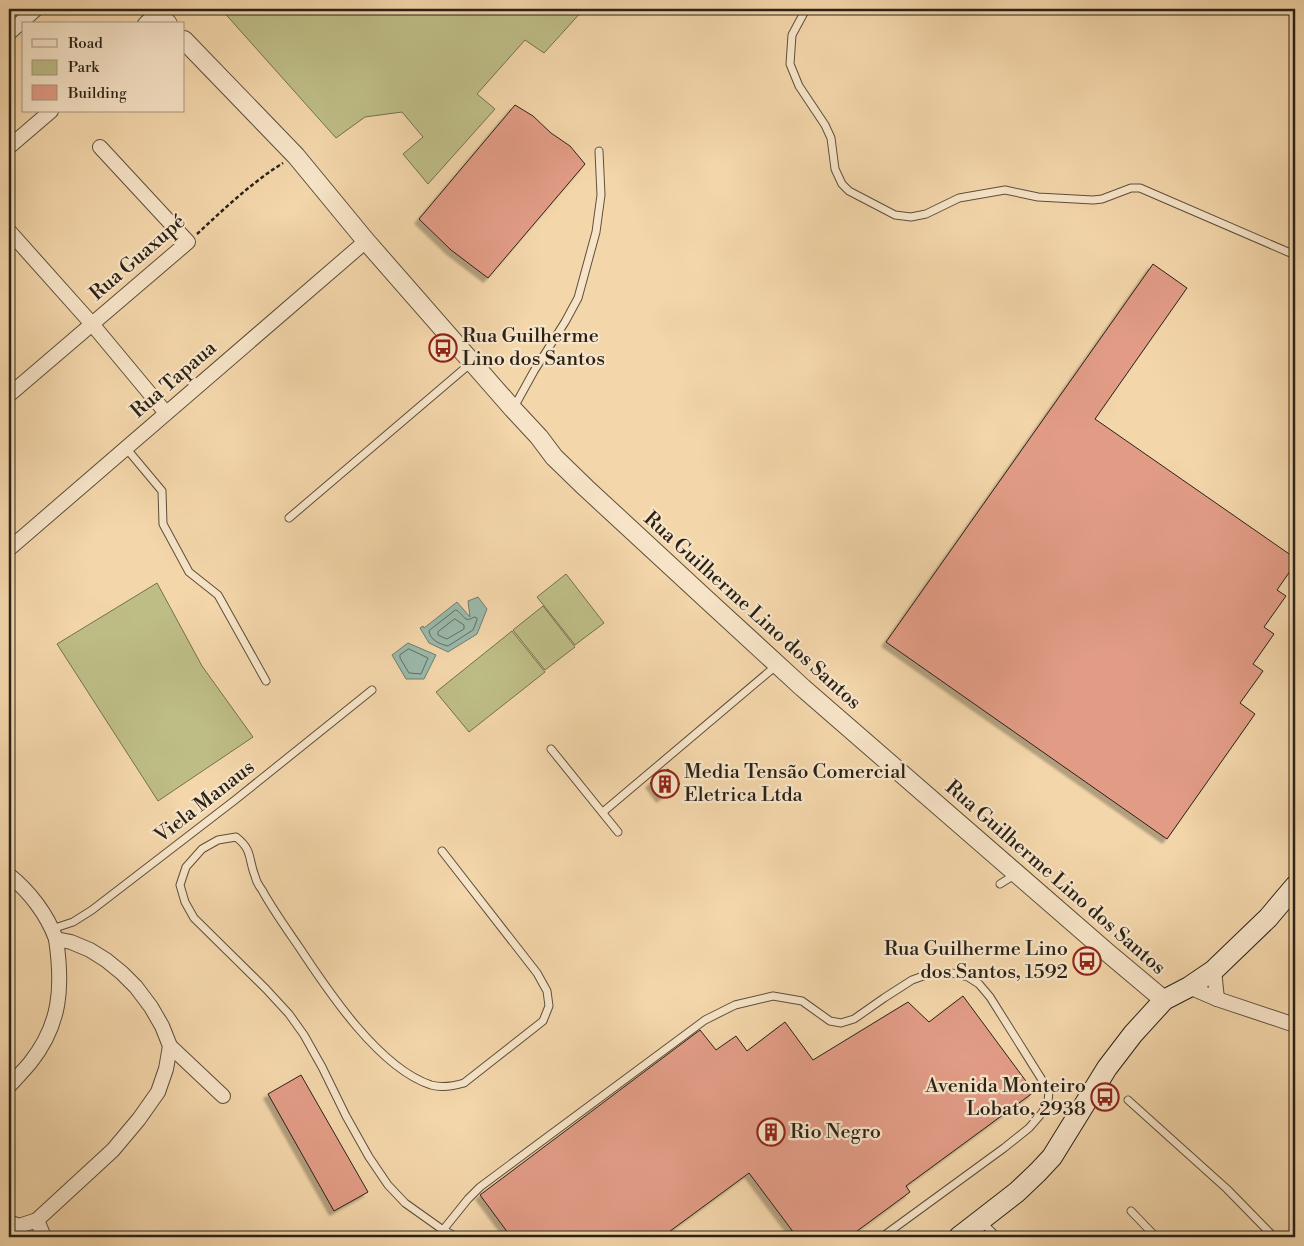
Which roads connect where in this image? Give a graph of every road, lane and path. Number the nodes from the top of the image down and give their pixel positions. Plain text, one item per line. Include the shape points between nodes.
1 (36, 9) edge
2 (806, 9) edge
3 (9, 33) edge
4 (185, 41) edge
5 (50, 112) edge
6 (9, 147) edge
7 (100, 147) dead end
8 (599, 151) dead end
9 (296, 156) junction
10 (9, 231) edge
11 (366, 241) junction
12 (188, 242) junction
13 (1295, 255) edge
14 (92, 324) junction
15 (472, 362) junction
16 (10, 391) edge
17 (513, 409) junction
18 (166, 413) junction
19 (126, 447) junction
20 (289, 518) dead end
21 (9, 549) edge
22 (778, 664) junction
23 (266, 680) dead end
24 (372, 690) dead end
25 (551, 749) dead end
26 (603, 812) junction
27 (618, 832) dead end
28 (442, 852) dead end
29 (1016, 874) junction
30 (9, 875) edge
31 (1000, 884) dead end
32 (1295, 886) edge
33 (54, 934) junction
34 (1214, 970) junction
35 (1188, 987) junction
36 (1217, 999) junction
37 (1164, 1000) junction
38 (1295, 1025) edge
39 (170, 1046) junction
40 (9, 1086) edge
41 (223, 1096) dead end
42 (1128, 1100) dead end
43 (1131, 1211) dead end
44 (37, 1220) junction
45 (981, 1221) junction
46 (9, 1222) edge
47 (443, 1230) junction
48 (891, 1231) junction
49 (44, 1237) edge
50 (456, 1237) edge
51 (882, 1237) edge
52 (897, 1237) edge
53 (960, 1237) edge
54 (997, 1237) edge
55 (1156, 1237) edge
56 (1274, 1237) edge

1 - 3 street
2 - 13 lane via 792,36 791,45 790,64 799,86 826,125 835,169 842,184 849,191 895,215 918,216 959,198 1005,190 1038,197 1093,200 1140,188
4 - 9 street, Rua Guilherme Lino dos Santos
5 - 6 street
7 - 12 street
8 - 17 lane via 601,195 597,223 578,298
9 - 11 street, Rua Guilherme Lino dos Santos
9 - 12 path, Rua Guaxupé via 266,174
10 - 14 street
11 - 15 street, Rua Guilherme Lino dos Santos
11 - 18 street, Rua Tapaua
12 - 14 street, Rua Guaxupé
14 - 16 street, Rua Guaxupé
14 - 18 street
15 - 17 street, Rua Guilherme Lino dos Santos
15 - 20 lane
17 - 22 street, Rua Guilherme Lino dos Santos via 554,458
18 - 19 street, Rua Tapaua
19 - 21 street, Rua Tapaua
19 - 23 lane via 162,491 163,524 189,572 218,595
22 - 26 lane
22 - 29 street, Rua Guilherme Lino dos Santos
24 - 33 lane, Viela Manaus via 236,800 92,910
25 - 26 lane
26 - 27 lane
28 - 47 lane via 537,973 547,991 549,1006 543,1021 530,1032 464,1083 451,1086 432,1086 413,1077 388,1058 349,1018 275,912 255,876 247,848 236,837 218,840 202,849 186,867 180,885 194,918 266,989 299,1028 388,1186 405,1203
29 - 31 lane
29 - 37 street, Rua Guilherme Lino dos Santos
30 - 33 street via 35,901
32 - 34 main road via 1268,918
33 - 39 street via 90,950 122,973 151,1007
33 - 40 street via 59,963 55,1018 30,1063
34 - 35 main road
34 - 36 street
35 - 36 street
35 - 37 main road
36 - 38 street
37 - 45 main road via 1107,1068 1052,1157
39 - 41 street
39 - 44 street via 158,1092 138,1119 113,1150
42 - 56 lane via 1227,1189
43 - 55 lane
44 - 46 street via 19,1226
44 - 49 street
45 - 53 main road
45 - 54 lane
47 - 48 lane via 480,1187 705,1020 735,1005 773,996 802,1001 830,1020 841,1023 854,1019 912,980 929,974 952,973 968,977 990,997 1049,1091 1048,1102 1029,1128
47 - 50 lane
48 - 51 lane
48 - 52 lane

